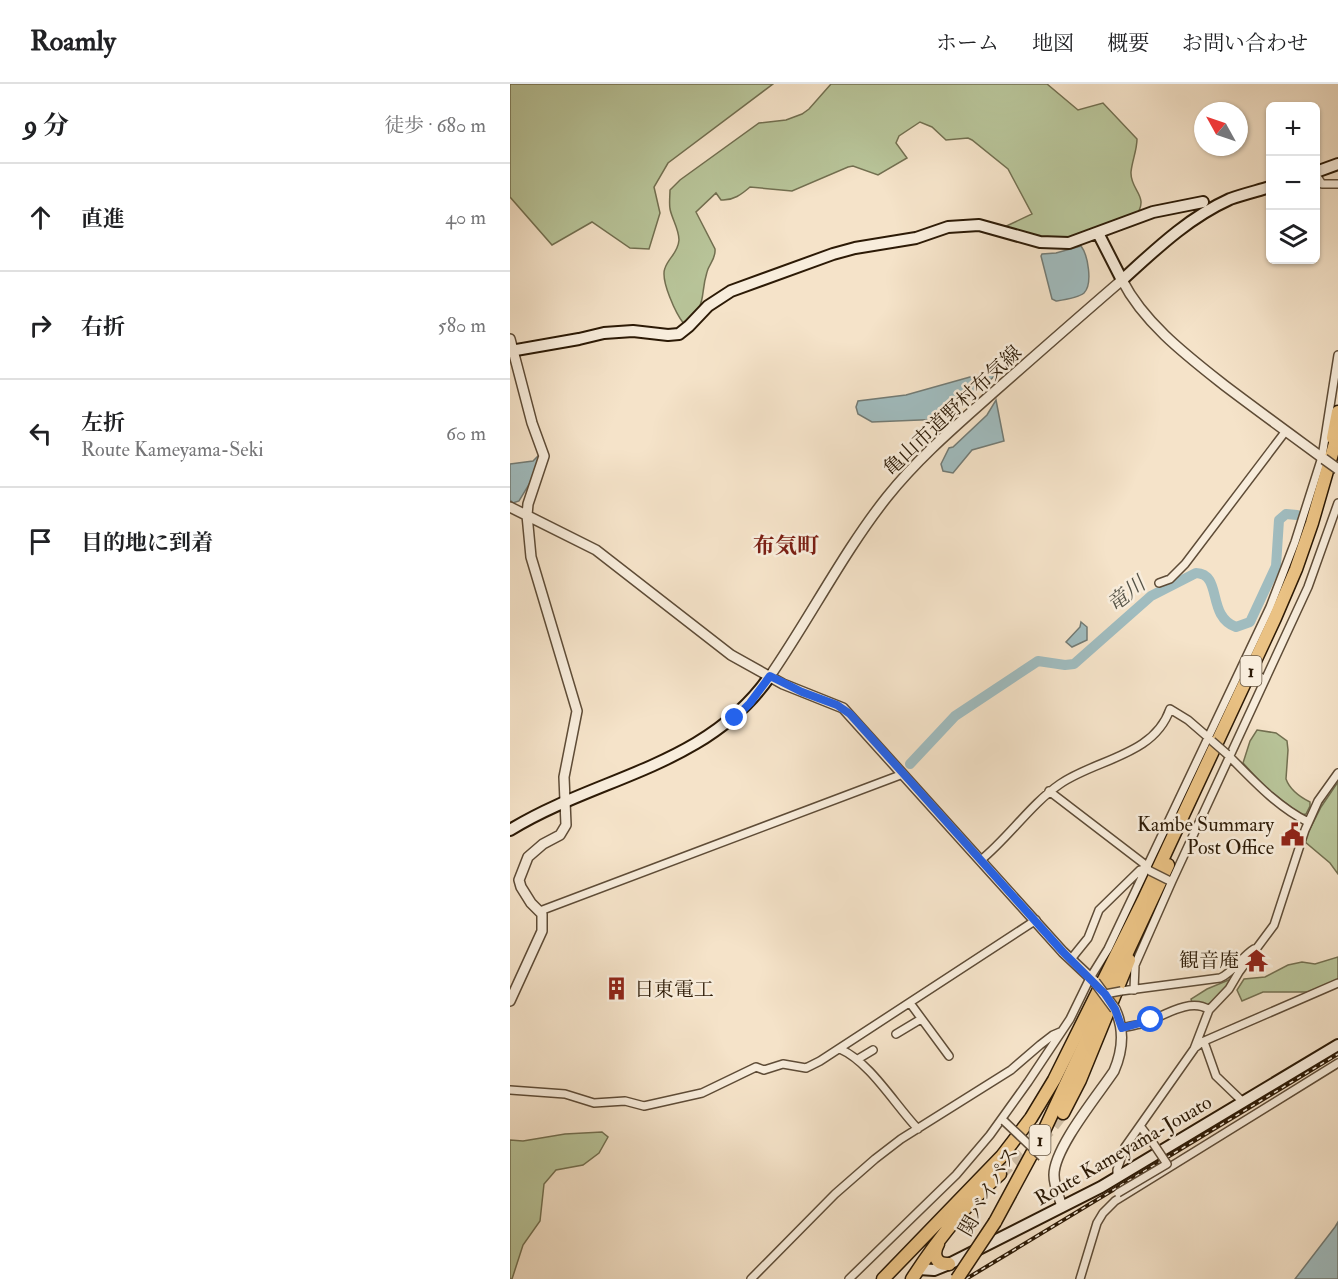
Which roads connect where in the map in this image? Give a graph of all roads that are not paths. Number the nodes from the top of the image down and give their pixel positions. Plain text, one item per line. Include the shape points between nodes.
1 (1338, 164) edge
2 (1320, 172) edge
3 (1320, 181) edge
4 (1338, 184) edge
5 (1266, 187) edge
6 (1203, 202) dead end
7 (1098, 233) junction
8 (1122, 280) junction
9 (511, 347) edge
10 (1338, 355) edge
11 (514, 372) edge
12 (1338, 412) edge
13 (1285, 432) junction
14 (1338, 432) edge
15 (1335, 445) junction
16 (1323, 458) junction
17 (1338, 468) edge
18 (1338, 503) edge
19 (510, 507) edge
20 (527, 515) junction
21 (1159, 583) dead end
22 (1242, 668) junction
23 (770, 676) junction
24 (1264, 679) junction
25 (1210, 739) junction
26 (1228, 756) junction
27 (1338, 773) edge
28 (903, 774) junction
29 (1049, 791) junction
30 (565, 802) junction
31 (1308, 822) junction
32 (510, 830) edge
33 (981, 860) junction
34 (1168, 865) junction
35 (1149, 869) junction
36 (1170, 880) junction
37 (1143, 901) junction
38 (540, 911) junction
39 (1036, 920) junction
40 (1258, 946) junction
41 (1071, 959) junction
42 (1093, 980) junction
43 (1338, 983) edge
44 (1134, 990) junction
45 (1105, 994) junction
46 (510, 1001) edge
47 (910, 1003) junction
48 (1209, 1010) junction
49 (921, 1019) junction
50 (1122, 1028) junction
51 (1060, 1032) junction
52 (896, 1034) dead end
53 (1203, 1042) junction
54 (1338, 1045) edge
55 (840, 1049) junction
56 (1194, 1049) junction
57 (873, 1050) dead end
58 (1079, 1055) junction
59 (950, 1056) dead end
60 (858, 1059) junction
61 (1338, 1063) edge
62 (510, 1090) edge
63 (1243, 1102) junction
64 (1063, 1113) tunnel mouth
65 (1004, 1120) junction
66 (1140, 1126) junction
67 (918, 1129) junction
68 (1042, 1158) dead end
69 (1000, 1174) tunnel mouth
70 (1117, 1178) junction
71 (972, 1188) junction
72 (1062, 1206) junction
73 (1109, 1206) junction
74 (962, 1212) junction
75 (949, 1264) junction
76 (916, 1274) edge
77 (751, 1279) edge
78 (849, 1279) edge
79 (883, 1279) edge
80 (905, 1279) edge
81 (957, 1279) edge
82 (1080, 1279) edge

1 - 2 main road
3 - 4 street
5 - 8 main road via 1229,200 1191,221
6 - 7 main road via 1153,212
7 - 8 main road
7 - 9 main road via 1053,244 979,225 948,227 916,238 833,254 736,289 708,306 679,334 604,333
8 - 13 street via 1130,295 1167,336
8 - 23 street, 亀山市道野村布気線 via 949,432 886,497
9 - 11 street
10 - 16 street
11 - 20 street via 544,456
12 - 15 highway
13 - 16 street
13 - 21 street via 1185,564 1170,579
14 - 15 highway, 1
15 - 37 highway, 1 via 1321,498 1286,594
16 - 17 street, bridge
16 - 22 street via 1285,571
17 - 34 highway, 1 via 1294,594
18 - 24 street via 1308,588
19 - 20 street
20 - 23 street via 597,550 731,655
20 - 30 street via 531,557 577,711 564,777
22 - 24 street, bridge
22 - 25 street
23 - 28 street via 843,708
23 - 30 main road via 750,703 710,737 682,753
24 - 26 street
25 - 26 street, bridge
25 - 29 street via 1170,709 1148,741 1076,774
25 - 35 street
26 - 31 street via 1283,807
26 - 36 street
27 - 31 street
28 - 33 street
28 - 38 street
29 - 33 street
29 - 35 street
30 - 32 main road
30 - 38 street via 564,830 533,852 519,880 520,887
31 - 40 street via 1278,916
33 - 39 street
34 - 58 highway, 1
34 - 64 highway, 1
35 - 36 street, bridge
35 - 41 street via 1140,870 1099,910 1088,938
35 - 42 street
36 - 44 street via 1135,965
37 - 58 highway, 1
37 - 71 highway, 1 via 1039,1105 1012,1144
38 - 46 street via 542,931
39 - 41 street
39 - 47 street
40 - 44 street via 1220,978
40 - 48 street via 1229,989
41 - 42 street
42 - 45 street, bridge
42 - 51 street
43 - 53 street
44 - 45 street, bridge
45 - 50 street, bridge
47 - 49 street
47 - 55 street
48 - 50 street via 1191,1007
48 - 56 street
49 - 52 street
49 - 59 street
50 - 72 street via 1114,1071 1064,1145 1056,1164 1054,1176
51 - 65 street
51 - 67 street via 1011,1070
53 - 56 street
53 - 63 street via 1216,1076
54 - 63 main road, Route Kameyama-Jouato
55 - 60 street
55 - 62 street via 806,1068 783,1064 764,1070 756,1067 702,1093 644,1107 625,1101 594,1103 565,1094
56 - 66 street
57 - 60 street
58 - 81 highway, 関バイパス / 1, bridge via 1030,1159
60 - 67 street
61 - 73 street
63 - 70 main road, Route Kameyama-Jouato
65 - 68 street, bridge
65 - 78 street via 956,1175
66 - 70 street via 1125,1147
66 - 73 street, bridge via 1167,1164 1118,1193
67 - 77 street via 835,1194
69 - 74 highway
70 - 72 main road, Route Kameyama-Jouato
71 - 76 highway via 918,1249
71 - 79 highway, 1
72 - 75 main road, Route Kameyama-Jouato
73 - 82 street via 1097,1223
74 - 75 highway via 934,1252 939,1262
74 - 76 highway
75 - 76 main road, Route Kameyama-Jouato
76 - 80 highway via 912,1272

